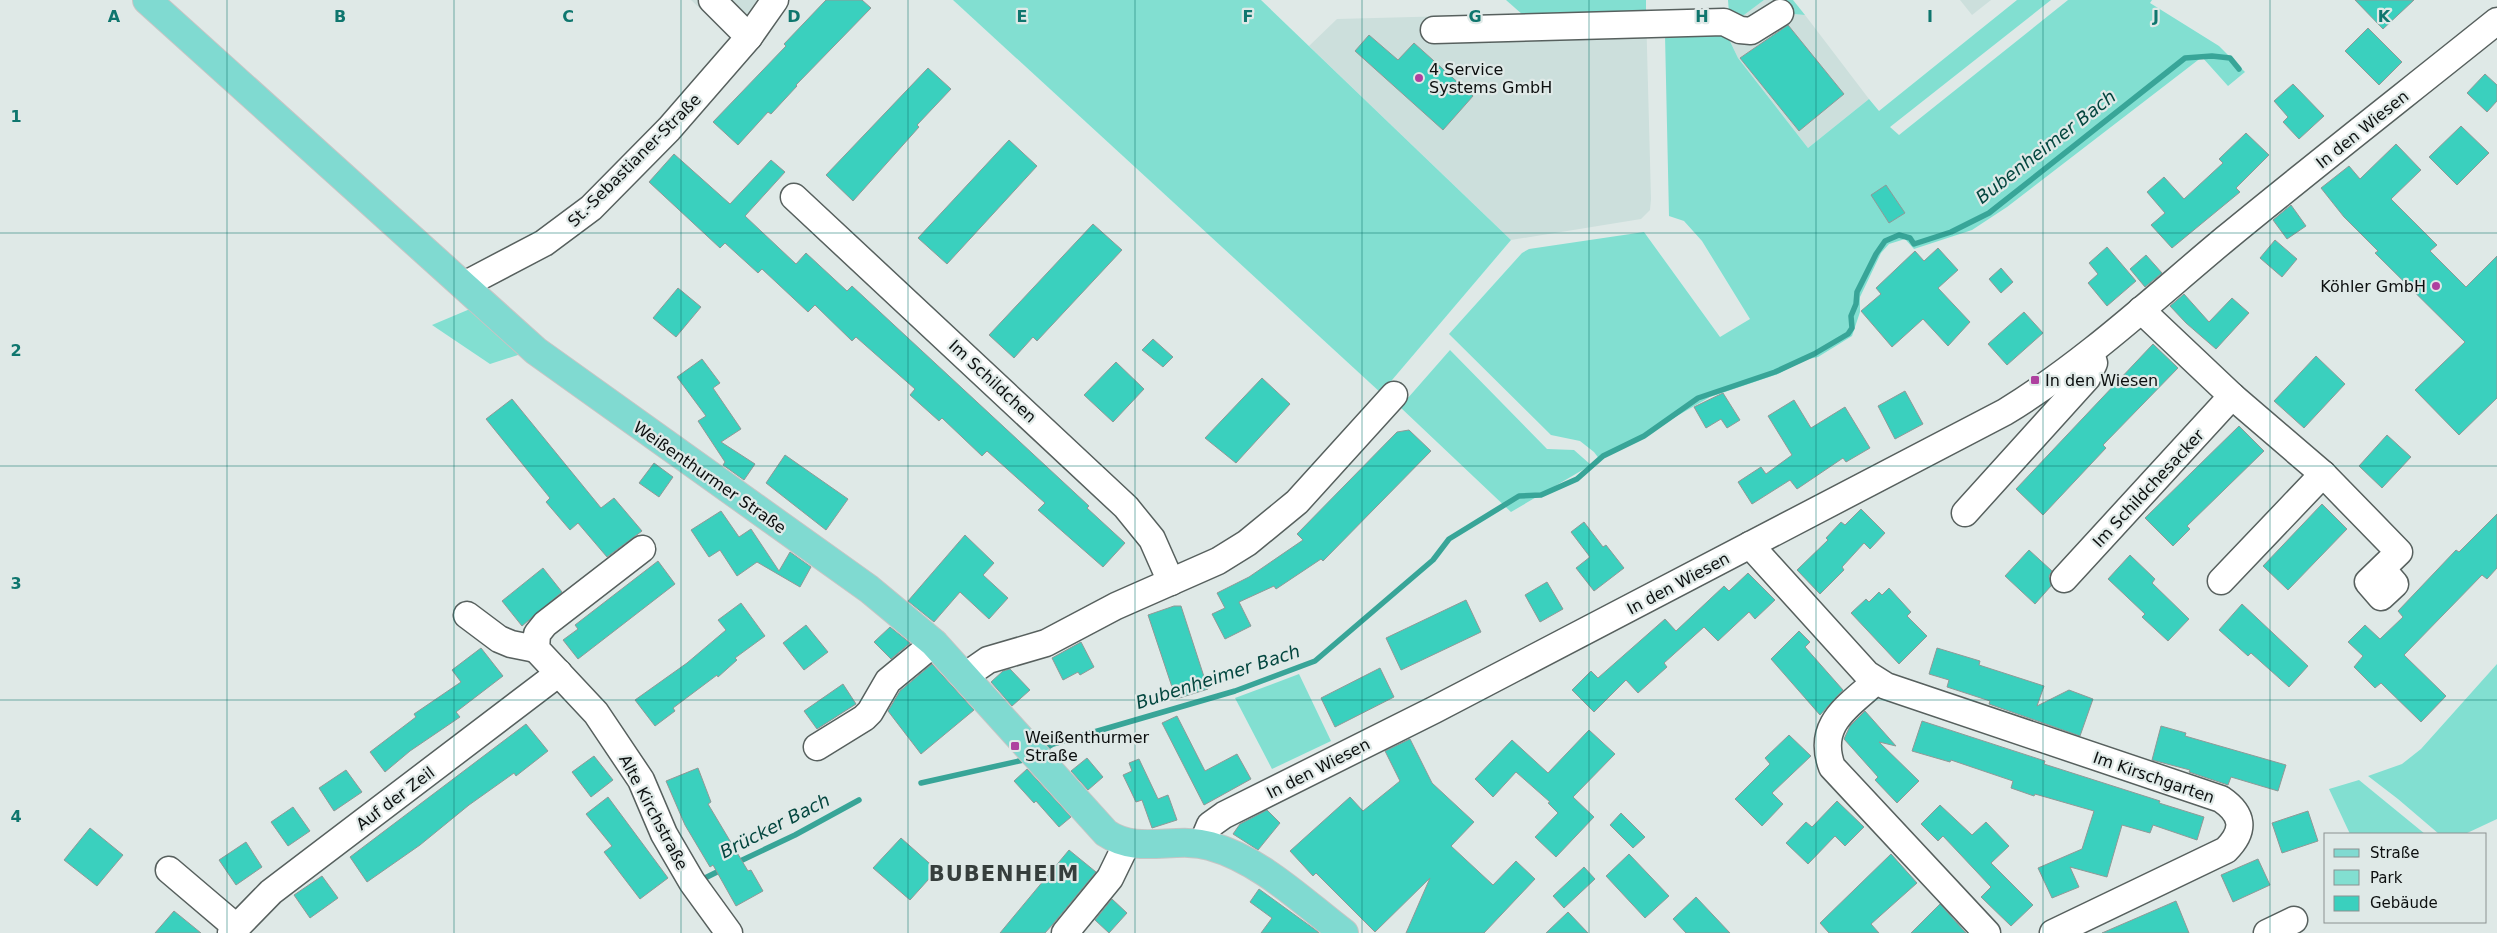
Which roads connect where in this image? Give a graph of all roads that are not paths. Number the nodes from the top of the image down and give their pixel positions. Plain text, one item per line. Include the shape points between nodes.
1 (147, 0) edge
2 (712, 0) edge
3 (775, 0) edge
4 (1687, 11) edge
5 (1780, 13) dead end
6 (2497, 21) edge
7 (1434, 30) dead end
8 (749, 38) junction
9 (794, 197) dead end
10 (456, 278) junction
11 (2141, 310) junction
12 (2090, 353) junction
13 (1394, 395) dead end
14 (2232, 396) junction
15 (2323, 474) junction
16 (1965, 513) dead end
17 (1750, 544) junction
18 (642, 549) dead end
19 (2383, 570) dead end
20 (2064, 579) dead end
21 (2221, 581) dead end
22 (1171, 582) junction
23 (467, 615) dead end
24 (934, 643) junction
25 (536, 648) junction
26 (559, 673) junction
27 (965, 676) junction
28 (1876, 680) junction
29 (817, 747) dead end
30 (1127, 843) junction
31 (1202, 844) junction
32 (169, 870) dead end
33 (2294, 920) dead end
34 (234, 930) edge
35 (729, 933) edge
36 (1065, 933) edge
37 (1344, 933) edge
38 (1987, 933) edge
39 (2053, 933) edge
40 (2267, 933) edge

1 - 10 main road, Weißenthurmer Straße
2 - 8 street
3 - 8 street, St.-Sebastianer-Straße
4 - 5 street via 1751,31
4 - 7 street
6 - 11 street, In den Wiesen
8 - 10 street, St.-Sebastianer-Straße via 669,129 580,218 544,243
9 - 22 street, Im Schildchen via 1126,507 1152,539
10 - 24 main road, Weißenthurmer Straße via 560,369 869,589
11 - 12 street, In den Wiesen
11 - 14 street
12 - 16 street via 2094,363 2087,378
12 - 17 street, In den Wiesen via 2005,412
13 - 22 street via 1282,517 1234,552
14 - 15 street
14 - 20 street, Im Schildchesacker
15 - 19 street via 2399,552
15 - 21 street
17 - 28 street, Im Kirschgarten
17 - 31 street, In den Wiesen via 1434,710 1224,815 1210,825
18 - 25 street via 545,624 537,634
22 - 27 street via 1116,606 1046,643 988,660
23 - 25 street via 511,644
24 - 27 main road, Weißenthurmer Straße
24 - 29 street via 888,681 864,718
25 - 26 street, Alte Kirchstraße
26 - 34 street, Auf der Zeil via 271,892
26 - 35 street, Alte Kirchstraße via 596,712 641,780 669,842 692,882
27 - 30 main road, Weißenthurmer Straße via 1100,828 1112,838
28 - 38 street via 1828,731 1826,749 1832,767
28 - 39 street, Im Kirschgarten via 1898,691 2221,799 2236,811 2239,829 2226,850
30 - 31 main road, Weißenthurmer Straße
30 - 36 street via 1110,878
31 - 37 main road, Weißenthurmer Straße via 1234,855 1260,869
32 - 34 street, Auf der Zeil
33 - 40 street

